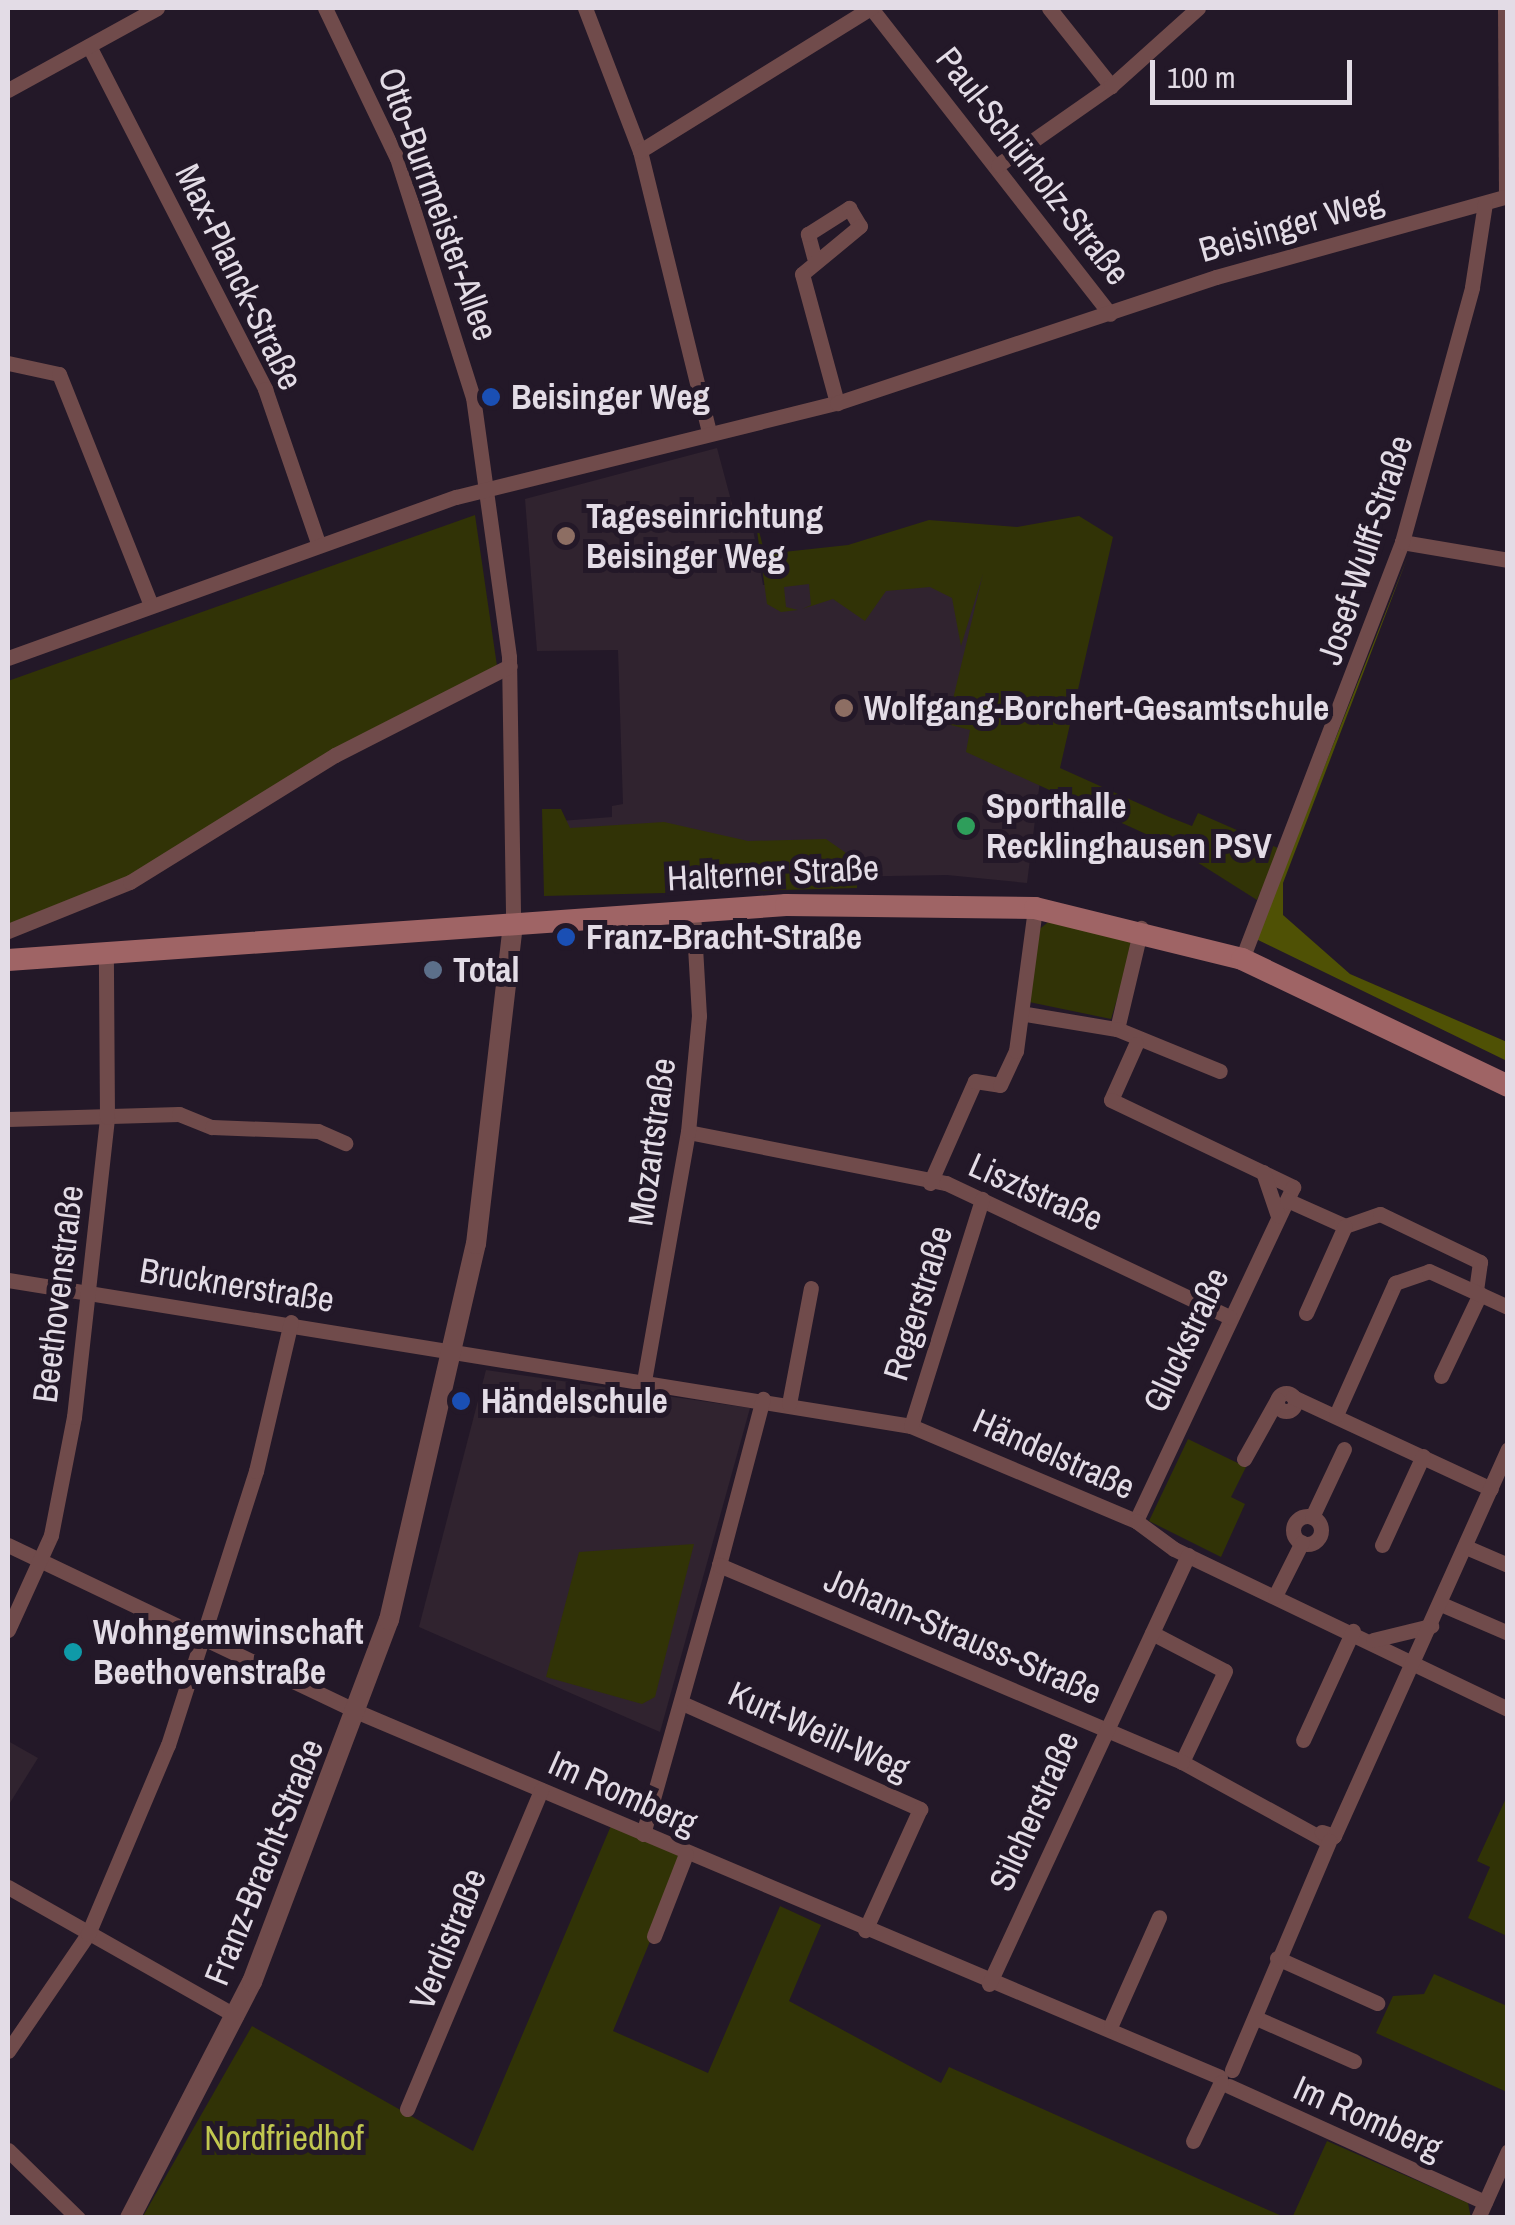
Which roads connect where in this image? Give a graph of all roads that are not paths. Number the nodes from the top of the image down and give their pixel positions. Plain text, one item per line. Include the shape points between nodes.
1 (157, 8) edge
2 (325, 8) edge
3 (585, 8) edge
4 (871, 8) edge
5 (1050, 8) edge
6 (1198, 8) edge
7 (1505, 8) edge
8 (89, 46) junction
9 (1112, 86) junction
10 (8, 90) edge
11 (640, 151) junction
12 (998, 166) junction
13 (1507, 196) edge
14 (1485, 203) junction
15 (814, 257) dead end
16 (1110, 314) junction
17 (8, 363) edge
18 (837, 403) junction
19 (709, 431) junction
20 (488, 489) junction
21 (1402, 542) junction
22 (318, 543) junction
23 (1508, 560) edge
24 (150, 605) junction
25 (8, 658) edge
26 (510, 666) junction
27 (1034, 908) junction
28 (692, 911) junction
29 (513, 923) junction
30 (1141, 928) junction
31 (8, 931) edge
32 (106, 954) junction
33 (1242, 959) junction
34 (8, 960) edge
35 (1026, 1014) junction
36 (1117, 1030) junction
37 (1136, 1044) junction
38 (1220, 1070) dead end
39 (1508, 1086) edge
40 (107, 1117) junction
41 (8, 1119) edge
42 (688, 1132) junction
43 (345, 1143) dead end
44 (1263, 1172) junction
45 (930, 1183) junction
46 (1290, 1193) junction
47 (982, 1198) junction
48 (1278, 1216) junction
49 (1345, 1226) junction
50 (1441, 1244) junction
51 (1430, 1271) junction
52 (8, 1280) edge
53 (811, 1288) dead end
54 (1478, 1293) junction
55 (92, 1294) junction
56 (1508, 1308) edge
57 (1306, 1313) dead end
58 (1230, 1317) junction
59 (291, 1322) junction
60 (457, 1350) junction
61 (1441, 1376) dead end
62 (644, 1381) junction
63 (763, 1399) junction
64 (788, 1404) junction
65 (1336, 1414) junction
66 (911, 1426) junction
67 (1344, 1449) dead end
68 (1508, 1449) edge
69 (1423, 1456) junction
70 (1244, 1459) dead end
71 (1491, 1488) junction
72 (1136, 1521) junction
73 (8, 1545) edge
74 (1382, 1545) dead end
75 (1466, 1547) junction
76 (1188, 1556) junction
77 (43, 1561) junction
78 (719, 1565) junction
79 (1508, 1565) edge
80 (1276, 1596) junction
81 (1441, 1604) junction
82 (1432, 1626) junction
83 (8, 1630) edge
84 (1354, 1631) junction
85 (1508, 1633) edge
86 (1152, 1634) junction
87 (206, 1638) junction
88 (1373, 1640) junction
89 (1416, 1661) junction
90 (1225, 1671) junction
91 (1241, 1678) dead end
92 (682, 1702) junction
93 (1508, 1709) edge
94 (358, 1712) junction
95 (1104, 1730) junction
96 (1303, 1740) dead end
97 (1182, 1762) junction
98 (540, 1790) junction
99 (643, 1834) junction
100 (1328, 1836) junction
101 (686, 1854) junction
102 (8, 1887) edge
103 (1159, 1916) dead end
104 (864, 1930) junction
105 (88, 1934) junction
106 (654, 1936) dead end
107 (1277, 1958) junction
108 (989, 1984) junction
109 (1378, 2003) dead end
110 (236, 2016) junction
111 (1256, 2018) junction
112 (1111, 2025) junction
113 (8, 2051) edge
114 (1354, 2061) dead end
115 (1225, 2079) junction
116 (407, 2110) dead end
117 (1193, 2141) dead end
118 (8, 2150) edge
119 (1508, 2151) edge
120 (1481, 2210) edge
121 (78, 2218) edge
122 (130, 2218) edge

1 - 8 street
2 - 20 street, Otto-Burrmeister-Allee via 426,238 457,330
3 - 11 street
4 - 11 street
4 - 12 street, Paul-Schürholz-Straße
5 - 9 street
6 - 9 street
7 - 13 street
8 - 10 street
8 - 22 street, Max-Planck-Straße via 257,373
9 - 12 street
11 - 19 street
12 - 16 street, Paul-Schürholz-Straße
13 - 14 street, Beisinger Weg
14 - 16 street, Beisinger Weg
14 - 21 street, Josef-Wulff-Straße via 1472,287
15 - 18 street via 802,274
16 - 18 street, Beisinger Weg
17 - 24 street via 59,374
18 - 19 street, Beisinger Weg
19 - 20 street, Beisinger Weg
20 - 22 street, Beisinger Weg
20 - 26 street, Otto-Burrmeister-Allee
21 - 23 street
21 - 33 street, Josef-Wulff-Straße
22 - 24 street, Beisinger Weg
24 - 25 street, Beisinger Weg
26 - 29 street, Otto-Burrmeister-Allee
26 - 31 street via 352,746 130,882
27 - 28 main road, Halterner Straße via 910,901
27 - 30 main road, Halterner Straße
27 - 35 street
28 - 29 main road, Halterner Straße
28 - 42 street, Mozartstraße via 699,1016
29 - 32 main road, Halterner Straße
29 - 60 street, Franz-Bracht-Straße via 492,1145
30 - 33 main road, Halterner Straße
30 - 36 street
32 - 34 main road, Halterner Straße
32 - 40 street, Beethovenstraße
33 - 39 main road, Halterner Straße
35 - 36 street
35 - 45 street via 1000,1085 976,1082
36 - 37 street
37 - 38 street
37 - 44 street via 1111,1100
40 - 41 street
40 - 43 street via 179,1114 212,1127 318,1131
40 - 55 street, Beethovenstraße
42 - 45 street, Lisztstraße
42 - 62 street, Mozartstraße
44 - 46 street
44 - 48 street
45 - 47 street, Lisztstraße
46 - 48 street, Gluckstraße
46 - 49 street
47 - 58 street, Lisztstraße
47 - 66 street, Regerstraße
48 - 58 street, Gluckstraße
49 - 50 street via 1380,1214
49 - 57 street
50 - 51 street
50 - 54 street via 1484,1267
51 - 54 street
51 - 65 street via 1395,1282
52 - 55 street, Brucknerstraße
53 - 64 street
54 - 56 street
54 - 61 street
55 - 59 street, Brucknerstraße
55 - 77 street, Beethovenstraße
58 - 72 street, Gluckstraße
59 - 60 street, Brucknerstraße
59 - 87 street
60 - 62 street, Händelstraße
60 - 94 street, Franz-Bracht-Straße
62 - 63 street, Händelstraße
63 - 64 street, Händelstraße
63 - 78 street
64 - 66 street, Händelstraße
65 - 69 street
65 - 70 street via 1285,1399
66 - 72 street, Händelstraße
67 - 80 street via 1312,1517 1294,1524 1302,1542
68 - 71 street
69 - 71 street
69 - 74 street
71 - 75 street
72 - 76 street, Händelstraße
73 - 77 street, Im Romberg
75 - 79 street
75 - 81 street
76 - 80 street, Händelstraße
76 - 86 street, Silcherstraße
77 - 83 street, Beethovenstraße
77 - 87 street, Im Romberg
78 - 92 street
78 - 95 street, Johann-Strauss-Straße
80 - 84 street, Händelstraße
81 - 82 street
81 - 85 street
82 - 88 street
82 - 89 street
84 - 88 street, Händelstraße
84 - 96 street
86 - 90 street
86 - 95 street, Silcherstraße
87 - 94 street, Im Romberg
87 - 105 street
88 - 89 street, Händelstraße
89 - 93 street, Händelstraße
89 - 100 street
90 - 91 street
90 - 97 street
92 - 99 street
92 - 104 street, Kurt-Weill-Weg via 920,1809
94 - 98 street, Im Romberg
94 - 110 street, Franz-Bracht-Straße
95 - 97 street, Johann-Strauss-Straße
95 - 108 street, Silcherstraße
97 - 100 street, Johann-Strauss-Straße
98 - 99 street, Im Romberg
98 - 116 street, Verdistraße
99 - 101 street, Im Romberg
100 - 107 street
101 - 104 street, Im Romberg
101 - 106 street
102 - 105 street
103 - 112 street
104 - 108 street, Im Romberg
105 - 110 street
105 - 113 street
107 - 109 street
107 - 111 street
108 - 112 street, Im Romberg
110 - 122 street, Franz-Bracht-Straße
111 - 114 street
111 - 115 street
112 - 115 street, Im Romberg
115 - 117 street
115 - 120 street, Im Romberg
118 - 121 street
119 - 120 street

